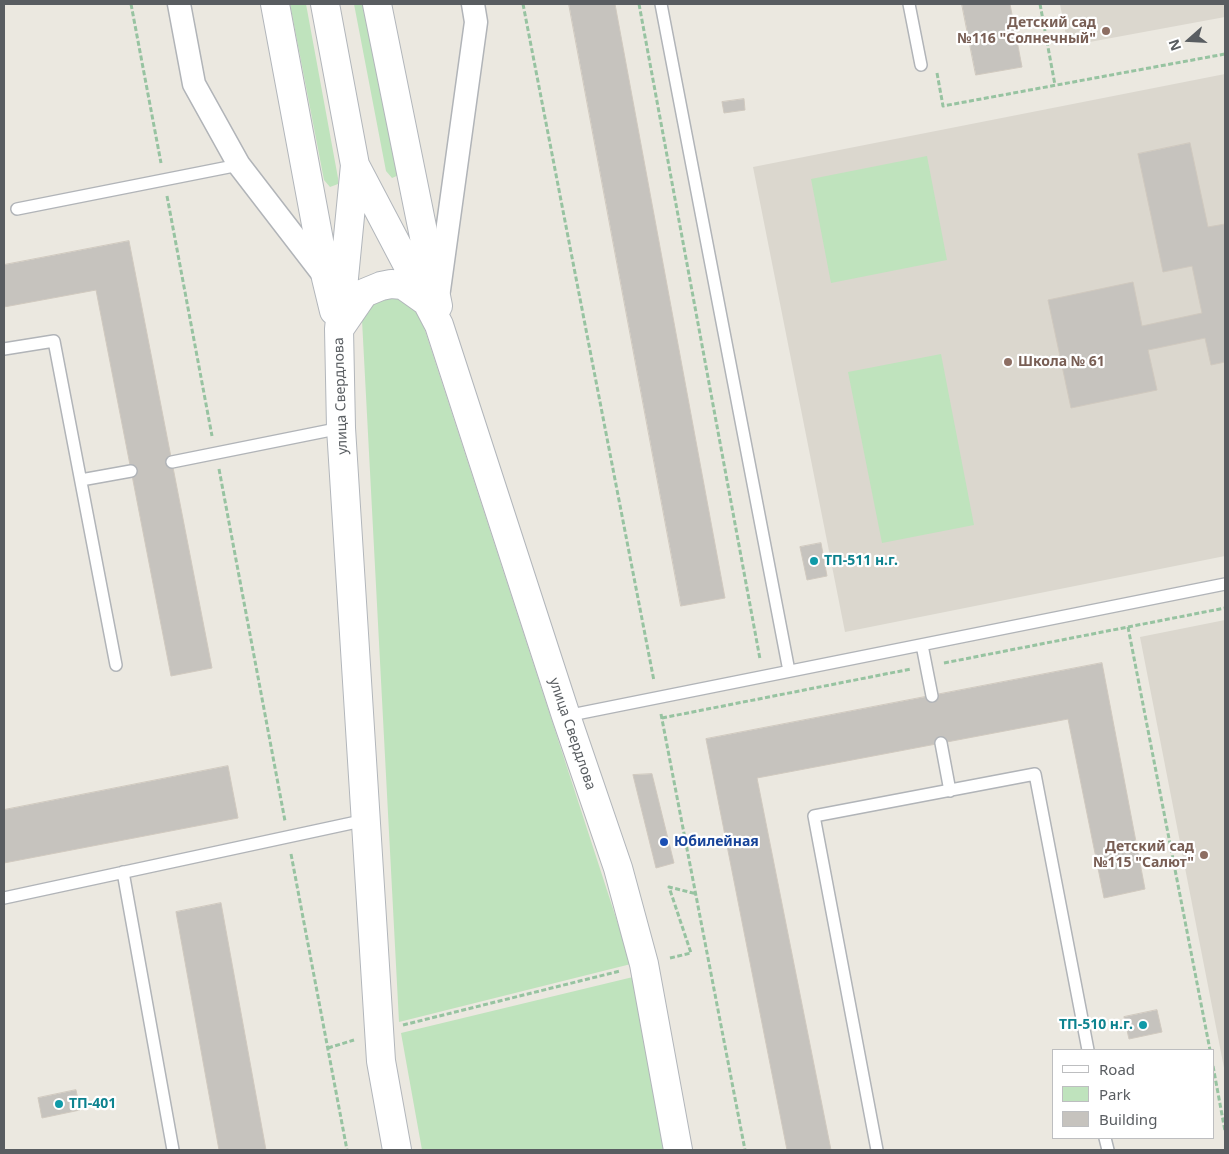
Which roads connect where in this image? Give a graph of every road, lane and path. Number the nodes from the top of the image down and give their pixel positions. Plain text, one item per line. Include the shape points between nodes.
1 (131, 4) edge
2 (179, 4) edge
3 (275, 4) edge
4 (325, 4) edge
5 (377, 4) edge
6 (523, 4) edge
7 (639, 4) edge
8 (661, 4) edge
9 (909, 4) edge
10 (1040, 4) edge
11 (475, 13) edge
12 (1225, 54) edge
13 (921, 64) dead end
14 (1055, 85) junction
15 (943, 106) dead end
16 (240, 165) junction
17 (355, 166) junction
18 (164, 180) junction
19 (17, 209) dead end
20 (326, 278) junction
21 (434, 308) junction
22 (339, 329) junction
23 (4, 349) edge
24 (341, 428) junction
25 (216, 454) junction
26 (172, 462) dead end
27 (131, 471) dead end
28 (81, 480) junction
29 (1225, 584) edge
30 (1128, 627) dead end
31 (922, 645) junction
32 (116, 665) dead end
33 (789, 671) junction
34 (763, 677) junction
35 (932, 696) dead end
36 (657, 698) junction
37 (566, 716) junction
38 (941, 743) dead end
39 (950, 790) junction
40 (367, 820) junction
41 (288, 838) junction
42 (123, 872) junction
43 (696, 894) junction
44 (4, 898) edge
45 (644, 964) junction
46 (379, 1032) junction
47 (328, 1048) junction
48 (1088, 1049) edge
49 (1210, 1049) edge
50 (1214, 1071) edge
51 (1225, 1131) edge
52 (173, 1150) edge
53 (347, 1150) edge
54 (398, 1150) edge
55 (678, 1150) edge
56 (745, 1150) edge
57 (877, 1150) edge

1 - 18 path
2 - 16 street via 194,84
3 - 20 main road, улица Свердлова
4 - 17 main road, улица Свердлова
5 - 21 main road, улица Свердлова
6 - 36 path
7 - 34 path
8 - 33 lane
9 - 13 lane
10 - 14 path
11 - 21 street
12 - 14 path
14 - 15 path
16 - 18 lane
16 - 20 street
17 - 21 main road, улица Свердлова
17 - 22 main road, улица Свердлова
18 - 19 lane
18 - 25 path
20 - 22 main road, улица Свердлова
21 - 22 main road via 403,285 381,286 364,293
21 - 37 main road, улица Свердлова
22 - 24 main road, улица Свердлова
23 - 28 lane via 54,340
24 - 25 lane
24 - 40 main road, улица Свердлова
25 - 26 lane
25 - 41 path
27 - 28 lane
28 - 32 lane
29 - 31 lane
30 - 49 path
31 - 33 lane
31 - 35 lane
33 - 34 lane
34 - 36 lane
36 - 37 lane
36 - 43 path
37 - 45 main road, улица Свердлова via 618,868
38 - 39 lane
39 - 48 lane via 1035,774
39 - 57 lane via 814,816
40 - 41 lane
40 - 46 main road, улица Свердлова
41 - 42 lane
41 - 47 path
42 - 44 lane
42 - 52 lane
43 - 45 path via 669,887 691,953
43 - 56 path
45 - 46 path
45 - 55 main road, улица Свердлова
46 - 47 path
46 - 54 main road, улица Свердлова via 381,1061
47 - 53 path
50 - 51 path

